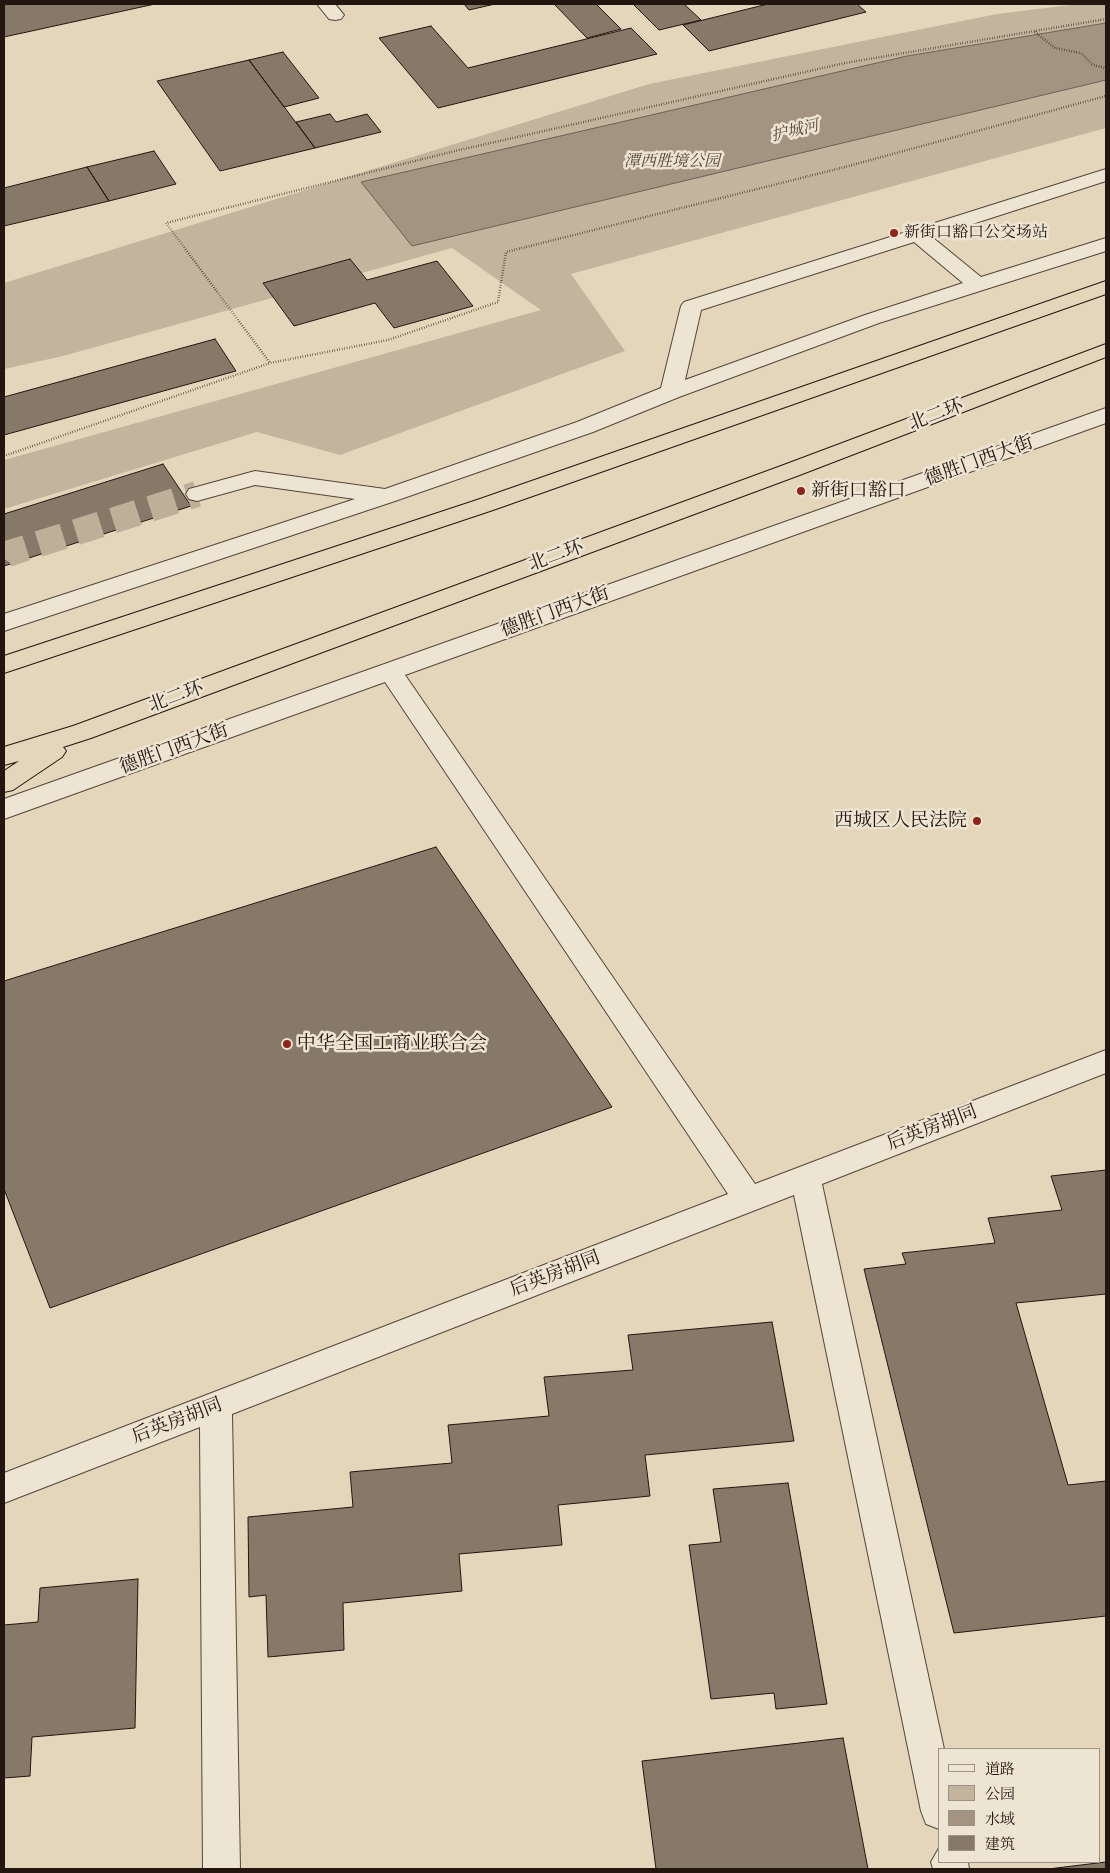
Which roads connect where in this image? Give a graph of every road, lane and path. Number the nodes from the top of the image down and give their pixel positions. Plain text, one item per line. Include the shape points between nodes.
1 (1106, 20) edge
2 (1035, 32) junction
3 (1106, 68) edge
4 (1106, 96) edge
5 (1106, 175) edge
6 (916, 234) junction
7 (1106, 244) edge
8 (977, 284) junction
9 (1106, 287) edge
10 (1106, 350) edge
11 (270, 363) junction
12 (670, 392) junction
13 (1106, 415) edge
14 (4, 456) edge
15 (198, 494) tunnel mouth
16 (387, 496) junction
17 (4, 623) edge
18 (4, 665) edge
19 (390, 671) junction
20 (82, 732) junction
21 (4, 756) edge
22 (4, 783) edge
23 (4, 809) edge
24 (1106, 1061) edge
25 (805, 1176) junction
26 (748, 1199) junction
27 (216, 1406) junction
28 (4, 1488) edge
29 (938, 1806) edge
30 (221, 1869) edge

1 - 2 path
2 - 3 path via 1054,48 1081,53 1093,64
2 - 11 path via 845,62 455,151 166,223
4 - 11 path via 841,168 506,252 498,302 388,340
5 - 6 street
6 - 8 street
6 - 12 street via 691,306
7 - 8 street
8 - 12 street
9 - 18 highway via 485,505
10 - 20 highway, 北二环 via 789,471
11 - 14 path
12 - 16 street via 585,427
13 - 19 street, 德胜门西大街
15 - 16 street via 255,478
16 - 17 street
19 - 23 street, 德胜门西大街
19 - 26 street
20 - 21 highway, 北二环
20 - 22 highway
24 - 25 street, 后英房胡同
25 - 26 street, 后英房胡同
25 - 29 street
26 - 27 street, 后英房胡同
27 - 28 street, 后英房胡同
27 - 30 street

